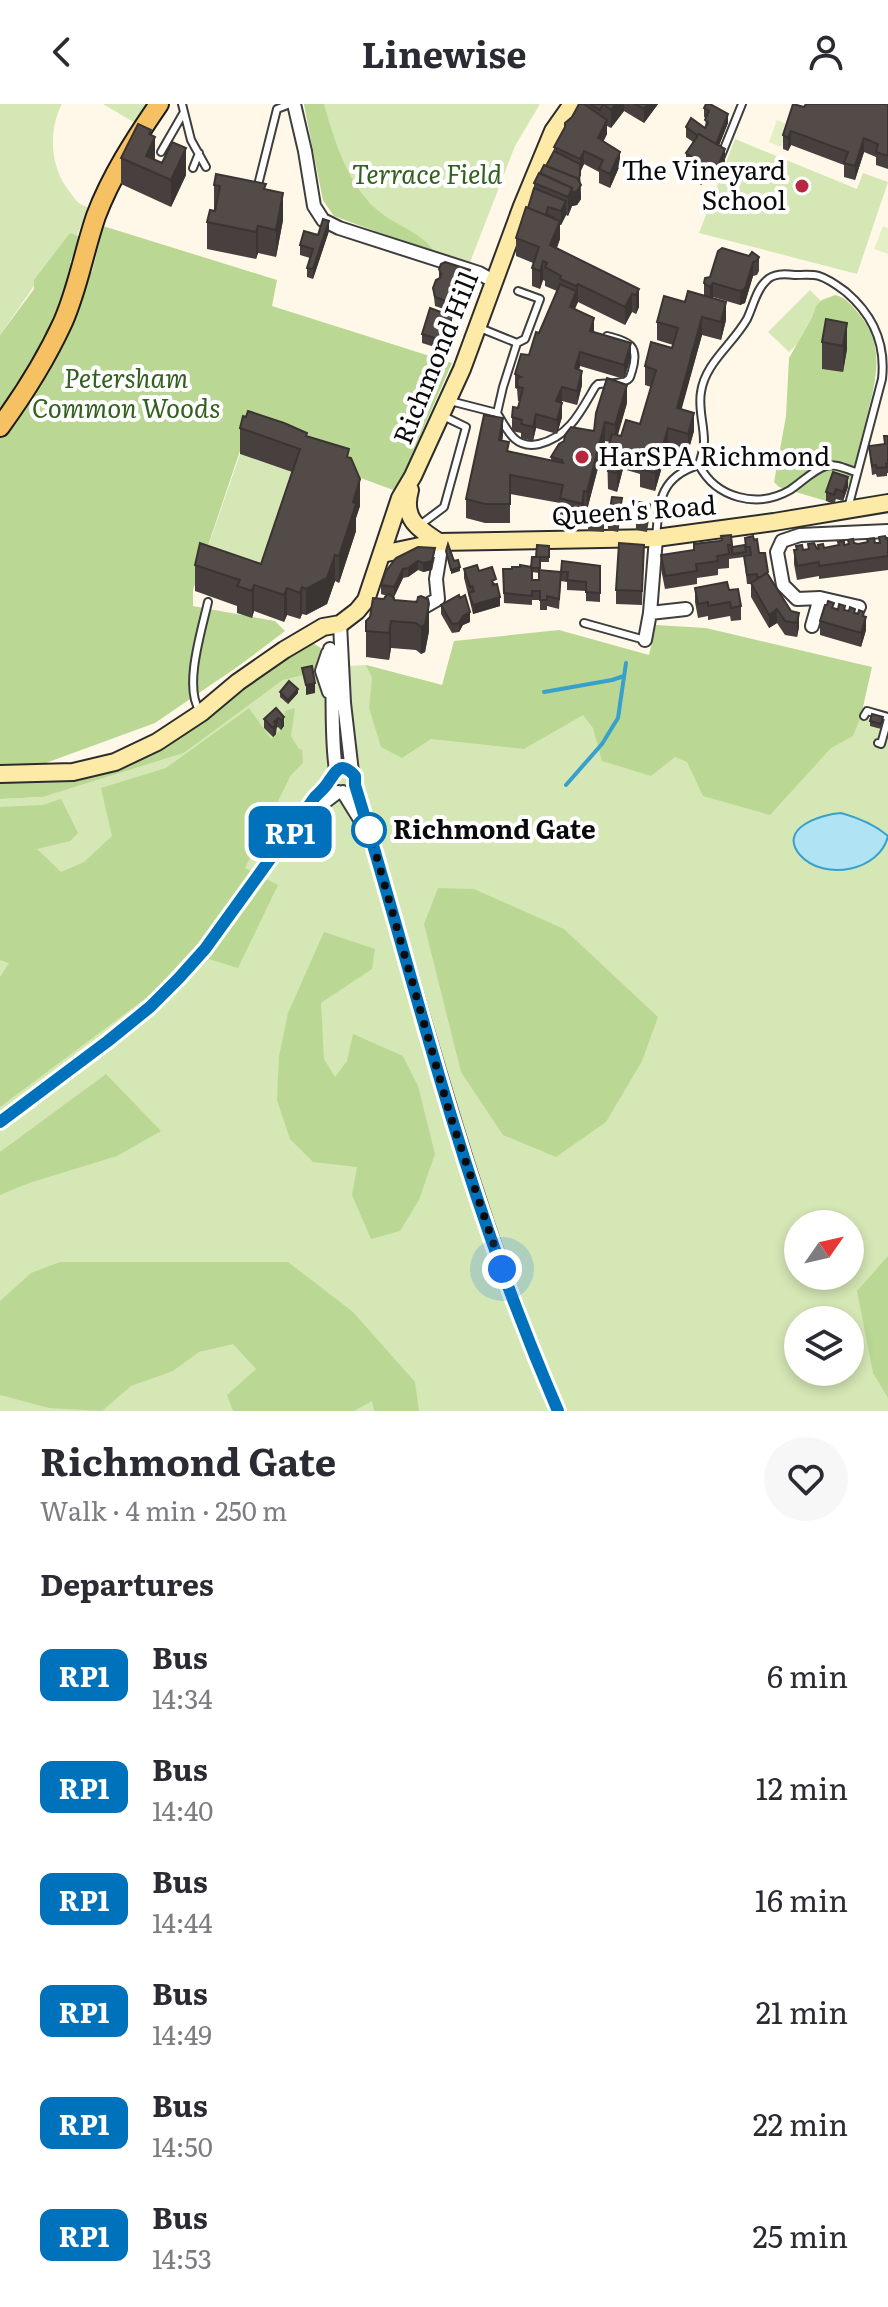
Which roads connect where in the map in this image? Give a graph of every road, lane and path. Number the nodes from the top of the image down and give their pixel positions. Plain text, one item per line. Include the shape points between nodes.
1 (159, 104) edge
2 (292, 104) edge
3 (572, 104) edge
4 (742, 104) edge
5 (184, 107) edge
6 (161, 152) dead end
7 (199, 153) junction
8 (720, 159) edge
9 (206, 167) dead end
10 (193, 168) dead end
11 (253, 198) edge
12 (493, 281) junction
13 (518, 291) dead end
14 (477, 327) junction
15 (607, 336) edge
16 (517, 343) junction
17 (444, 408) junction
18 (497, 413) junction
19 (0, 427) edge
20 (699, 465) junction
21 (856, 472) junction
22 (413, 476) junction
23 (888, 503) edge
24 (848, 509) junction
25 (417, 527) junction
26 (888, 531) edge
27 (656, 538) junction
28 (440, 542) junction
29 (382, 554) junction
30 (820, 598) junction
31 (208, 602) dead end
32 (859, 607) edge
33 (397, 608) edge
34 (686, 609) dead end
35 (650, 613) junction
36 (584, 623) dead end
37 (340, 624) junction
38 (812, 626) dead end
39 (645, 640) joint
40 (201, 713) junction
41 (864, 716) dead end
42 (888, 718) edge
43 (883, 739) edge
44 (0, 774) edge
45 (353, 778) junction
46 (337, 784) junction
47 (371, 838) junction
48 (0, 1122) edge
49 (558, 1411) edge

1 - 19 main road via 97,214 64,319
2 - 11 lane via 277,109
2 - 12 street via 314,206 323,220
3 - 12 main road, Richmond Hill via 553,131
4 - 8 lane
5 - 6 lane
5 - 7 lane
7 - 9 lane
7 - 10 lane
12 - 14 main road, Richmond Hill
13 - 16 lane via 540,299 525,339
14 - 16 lane
14 - 17 main road, Richmond Hill
15 - 18 lane via 634,349 630,378 598,384 559,436 526,445 512,436
16 - 18 lane
17 - 18 lane
17 - 22 main road, Richmond Hill
17 - 25 lane via 466,427 444,507
20 - 21 lane via 721,491 744,499 782,493 826,466
20 - 21 lane via 705,379 739,333 761,287 776,275 818,276 858,302 882,348 882,379
20 - 27 lane via 667,486
21 - 24 lane
22 - 25 main road via 407,502
22 - 29 main road, Richmond Hill
23 - 24 main road, Queen's Road
24 - 27 main road, Queen's Road
25 - 28 main road
26 - 30 street via 800,535 782,541 777,552 783,585 797,599
27 - 28 main road, Queen's Road
27 - 35 street
28 - 29 main road, Queen's Road
28 - 33 street via 438,599 424,607
29 - 37 main road, Richmond Hill via 366,600
30 - 32 street
30 - 38 street
31 - 40 lane via 193,673
34 - 35 street
35 - 39 street
36 - 39 lane
37 - 40 main road via 323,627 265,662
37 - 45 street
37 - 46 street via 322,671 334,704
40 - 44 main road via 115,762 73,772
41 - 42 lane via 867,711
42 - 43 lane
45 - 46 street via 350,791
45 - 46 street via 344,768
45 - 47 street
46 - 47 street
46 - 48 street via 300,820 179,978 108,1041
47 - 49 street via 451,1118

